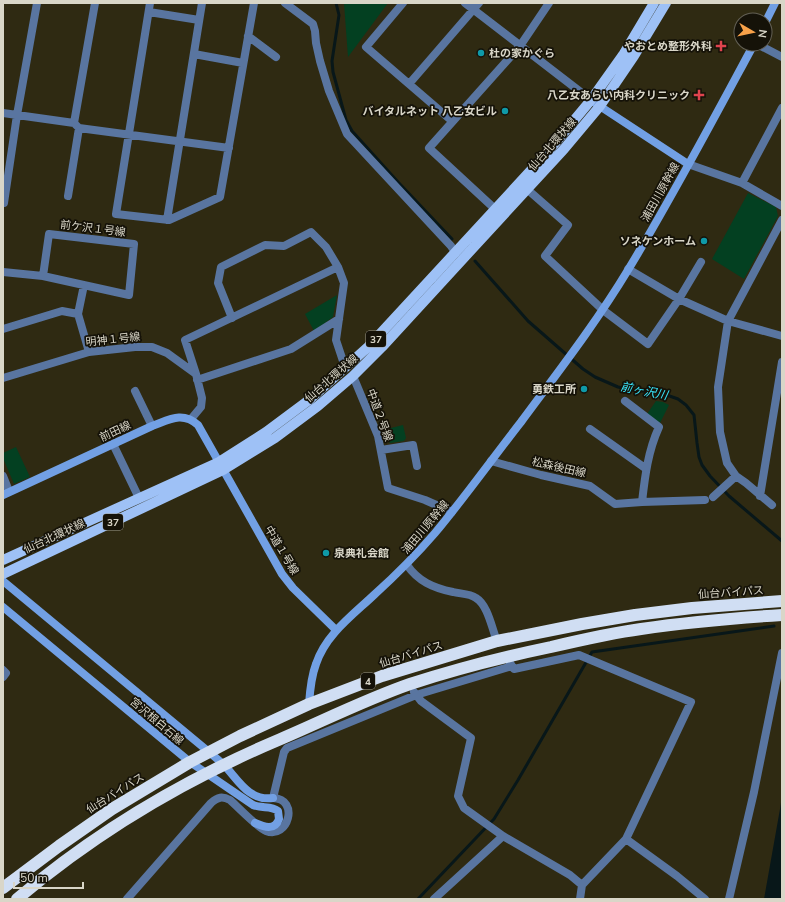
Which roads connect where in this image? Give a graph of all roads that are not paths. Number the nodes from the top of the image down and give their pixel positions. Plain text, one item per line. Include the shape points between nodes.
1 (37, 3) edge
2 (96, 3) edge
3 (150, 3) edge
4 (202, 3) edge
5 (254, 3) edge
6 (286, 3) edge
7 (403, 3) edge
8 (465, 3) edge
9 (549, 3) edge
10 (654, 3) edge
11 (666, 3) edge
12 (776, 3) edge
13 (476, 6) edge
14 (148, 12) junction
15 (771, 12) edge
16 (199, 20) junction
17 (248, 36) junction
18 (520, 46) junction
19 (750, 52) edge
20 (772, 52) edge
21 (194, 54) junction
22 (276, 57) dead end
23 (782, 57) edge
24 (243, 63) junction
25 (409, 84) junction
26 (595, 103) junction
27 (782, 108) edge
28 (3, 113) edge
29 (17, 115) junction
30 (452, 121) junction
31 (77, 125) junction
32 (129, 134) junction
33 (180, 141) junction
34 (229, 148) junction
35 (688, 164) junction
36 (742, 183) junction
37 (528, 190) junction
38 (68, 196) dead end
39 (4, 203) edge
40 (782, 206) edge
41 (495, 209) junction
42 (167, 220) junction
43 (782, 220) edge
44 (455, 252) junction
45 (701, 262) dead end
46 (338, 267) junction
47 (628, 270) junction
48 (3, 272) edge
49 (42, 276) junction
50 (84, 285) junction
51 (679, 299) junction
52 (603, 310) junction
53 (78, 314) junction
54 (232, 318) junction
55 (339, 319) junction
56 (728, 321) junction
57 (3, 329) edge
58 (782, 336) edge
59 (90, 352) junction
60 (782, 362) edge
61 (347, 367) junction
62 (354, 376) junction
63 (196, 377) junction
64 (3, 378) edge
65 (135, 391) dead end
66 (625, 401) dead end
67 (191, 419) junction
68 (152, 426) junction
69 (590, 429) dead end
70 (113, 444) junction
71 (381, 450) junction
72 (491, 461) junction
73 (221, 466) junction
74 (417, 466) dead end
75 (645, 468) junction
76 (3, 476) edge
77 (736, 476) junction
78 (6, 493) edge
79 (760, 496) junction
80 (139, 498) junction
81 (642, 502) junction
82 (772, 505) dead end
83 (452, 512) junction
84 (3, 560) edge
85 (407, 565) junction
86 (3, 574) edge
87 (3, 581) edge
88 (782, 601) edge
89 (3, 607) edge
90 (781, 615) edge
91 (336, 630) junction
92 (497, 641) junction
93 (782, 653) edge
94 (510, 661) junction
95 (3, 670) edge
96 (3, 677) edge
97 (413, 690) junction
98 (309, 704) junction
99 (209, 752) junction
100 (190, 762) junction
101 (224, 766) junction
102 (207, 773) junction
103 (273, 798) junction
104 (255, 823) junction
105 (501, 835) junction
106 (626, 839) junction
107 (582, 885) junction
108 (3, 888) edge
109 (17, 899) edge
110 (127, 899) edge
111 (434, 899) edge
112 (580, 899) edge
113 (705, 899) edge
114 (729, 899) edge

1 - 29 street
2 - 31 street
3 - 14 street
4 - 16 street
5 - 17 street
6 - 44 street via 313,24 329,91 347,134
7 - 25 street via 366,46
8 - 13 street
9 - 18 street
10 - 26 main road, 仙台北環状線 / 37
11 - 26 main road, 仙台北環状線 / 37 via 634,56
12 - 15 street
13 - 18 street
13 - 25 street
14 - 16 street
14 - 32 street
16 - 21 street
17 - 22 street
17 - 24 street
18 - 26 street
18 - 30 street
19 - 35 street, 浦田川原幹線
20 - 23 street
21 - 24 street
21 - 33 street
24 - 34 street
25 - 30 street
26 - 35 street
26 - 37 main road, 仙台北環状線 / 37 via 564,149
26 - 41 main road, 仙台北環状線 / 37
27 - 36 street
28 - 29 street
29 - 31 street
29 - 39 street
30 - 41 street via 429,148
31 - 32 street
31 - 38 street
32 - 33 street
32 - 42 street via 116,214
33 - 34 street
33 - 42 street
34 - 42 street via 220,197
35 - 36 street
35 - 47 street, 浦田川原幹線
36 - 40 street
37 - 52 street via 568,225 545,256
37 - 62 main road, 仙台北環状線 / 37
41 - 44 main road, 仙台北環状線 / 37
43 - 56 street
44 - 61 main road, 仙台北環状線 / 37
45 - 51 street
46 - 54 street
46 - 54 street via 326,247 311,232 284,246 266,245 221,267 218,283
46 - 55 street via 344,284
47 - 51 street
47 - 52 street, 浦田川原幹線
48 - 49 street, 前ケ沢１号線
49 - 50 street, 前ケ沢１号線
49 - 50 street, 前ケ沢１号線 via 49,234 134,244 129,295
50 - 53 street
51 - 52 street via 648,344
51 - 56 street
52 - 72 street, 浦田川原幹線
53 - 57 street via 62,311
53 - 59 street
54 - 63 street via 185,340
55 - 61 street via 336,340
55 - 63 street via 291,349
56 - 58 street
56 - 77 street via 718,387 720,432 727,463
59 - 63 street, 明神１号線 via 152,347 167,353
59 - 64 street, 明神１号線
60 - 79 street
61 - 73 main road, 仙台北環状線 / 37 via 309,400
62 - 71 street, 中道２号線
62 - 73 main road, 仙台北環状線 / 37 via 281,434
63 - 67 street via 202,398 200,408
65 - 68 street
66 - 75 street via 659,427 652,441
67 - 68 street, 前田線 via 174,418
67 - 73 street via 198,425
68 - 70 street, 前田線
69 - 75 street
70 - 78 street, 前田線
70 - 80 street
71 - 74 street via 412,445
71 - 83 street, 中道２号線 via 388,488 426,500
72 - 81 street, 松森後田線 via 590,486 615,504
72 - 83 street, 浦田川原幹線
73 - 80 main road, 仙台北環状線 / 37
73 - 86 main road, 仙台北環状線 / 37
73 - 91 street, 中道１号線 via 282,574
75 - 81 street
76 - 78 street
77 - 79 street
77 - 81 street, 松森後田線 via 712,497
79 - 82 street
80 - 84 main road, 仙台北環状線 / 37
83 - 85 street, 浦田川原幹線
85 - 91 street, 浦田川原幹線
85 - 92 street via 427,585 477,598 487,611
87 - 99 street, 宮沢根白石線
88 - 92 highway, 仙台バイパス / 4 via 635,615
89 - 100 street, 宮沢根白石線
90 - 94 highway, 4 via 639,629
91 - 98 street, 浦田川原幹線 via 316,663 310,685
92 - 98 highway, 仙台バイパス / 4 via 382,676
93 - 114 street
94 - 97 highway, 4
94 - 106 street via 514,669 579,655 691,702
95 - 96 street via 6,673
97 - 101 highway, 4 via 362,702 251,751
97 - 103 street via 287,748
97 - 105 street via 421,701 471,738 458,796 464,808
98 - 99 highway, 仙台バイパス / 4
99 - 100 highway, 仙台バイパス / 4
99 - 101 street, 宮沢根白石線
100 - 102 street, 宮沢根白石線
100 - 108 highway, 仙台バイパス / 4 via 112,809
101 - 102 highway, 4
101 - 103 street, 宮沢根白石線 via 254,795 265,799
102 - 104 street, 宮沢根白石線 via 253,805 262,808 272,807 278,811 279,819 275,825 265,827
102 - 109 highway, 4 via 117,824
103 - 104 street via 286,803 289,814 286,824 273,832 263,830
104 - 110 street via 230,800 217,798
105 - 107 street via 570,874
105 - 111 street
106 - 107 street
106 - 113 street
107 - 112 street

